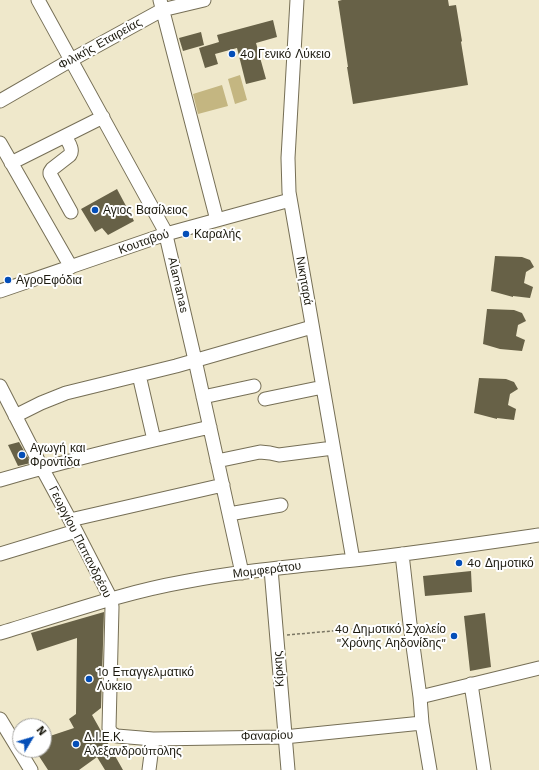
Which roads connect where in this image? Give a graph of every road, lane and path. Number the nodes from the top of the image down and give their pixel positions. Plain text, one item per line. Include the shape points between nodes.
1 (38, 0) edge
2 (204, 0) edge
3 (297, 0) edge
4 (161, 5) edge
5 (71, 60) junction
6 (0, 101) edge
7 (103, 117) junction
8 (65, 136) junction
9 (0, 143) edge
10 (11, 163) junction
11 (290, 200) junction
12 (72, 212) dead end
13 (217, 220) junction
14 (166, 234) junction
15 (71, 267) junction
16 (0, 291) edge
17 (312, 327) junction
18 (195, 360) junction
19 (139, 375) junction
20 (0, 386) edge
21 (254, 386) dead end
22 (323, 387) junction
23 (203, 397) junction
24 (265, 399) dead end
25 (15, 416) junction
26 (210, 427) junction
27 (154, 440) junction
28 (333, 448) junction
29 (217, 461) junction
30 (42, 468) junction
31 (0, 480) edge
32 (223, 485) junction
33 (281, 505) dead end
34 (229, 514) junction
35 (73, 525) junction
36 (539, 535) edge
37 (0, 554) edge
38 (402, 554) junction
39 (353, 560) junction
40 (271, 569) junction
41 (242, 573) junction
42 (111, 600) junction
43 (410, 624) junction
44 (0, 633) edge
45 (277, 636) junction
46 (539, 668) edge
47 (471, 684) junction
48 (420, 697) junction
49 (0, 719) edge
50 (422, 723) junction
51 (111, 733) joint
52 (284, 736) junction
53 (153, 739) junction
54 (31, 770) edge
55 (149, 770) edge
56 (288, 770) edge
57 (430, 770) edge
58 (484, 770) edge

1 - 5 street, Alamanas
2 - 4 street, Φιλικής Εταιρείας
3 - 11 street, Νικηταρά via 288,158
4 - 5 street, Φιλικής Εταιρείας
4 - 13 street
5 - 6 street, Φιλικής Εταιρείας
5 - 7 street, Alamanas
7 - 8 street
7 - 14 street, Alamanas
8 - 10 street
8 - 12 street via 72,152 52,169 50,174
9 - 10 street
10 - 15 street
11 - 13 street, Κουταβού
11 - 17 street, Νικηταρά
13 - 14 street, Κουταβού
14 - 15 street, Κουταβού
14 - 18 street, Alamanas
15 - 16 street, Κουταβού
17 - 18 street
17 - 22 street, Νικηταρά
18 - 19 street
18 - 23 street, Alamanas
19 - 25 street via 66,393
19 - 27 street
20 - 25 street, Γεωργίου Παπανδρέου
21 - 23 street
22 - 24 street
22 - 28 street, Νικηταρά
23 - 26 street, Alamanas
25 - 30 street, Γεωργίου Παπανδρέου
26 - 27 street
26 - 29 street, Alamanas
27 - 30 street
28 - 29 street via 279,455 260,452
28 - 39 street, Νικηταρά
29 - 32 street, Alamanas
30 - 31 street
30 - 35 street, Γεωργίου Παπανδρέου
32 - 34 street, Alamanas
32 - 35 street
33 - 34 street
34 - 41 street, Alamanas
35 - 37 street
35 - 42 street, Γεωργίου Παπανδρέου
36 - 38 street, Μομφεράτου
38 - 39 street, Μομφεράτου
38 - 43 street
39 - 40 street, Μομφεράτου
40 - 41 street, Μομφεράτου
40 - 45 street, Κίρκης
41 - 42 street, Μομφεράτου via 184,581
42 - 44 street, Μομφεράτου
42 - 51 street, Γεωργίου Παπανδρέου
43 - 45 path
43 - 48 street
45 - 52 street, Κίρκης
46 - 47 street
47 - 48 street
47 - 58 street
48 - 50 street
49 - 54 street
50 - 52 street, Φαναρίου
50 - 57 street
51 - 53 street, Φαναρίου via 117,736
52 - 53 street, Φαναρίου
52 - 56 street, Κίρκης
53 - 55 street

